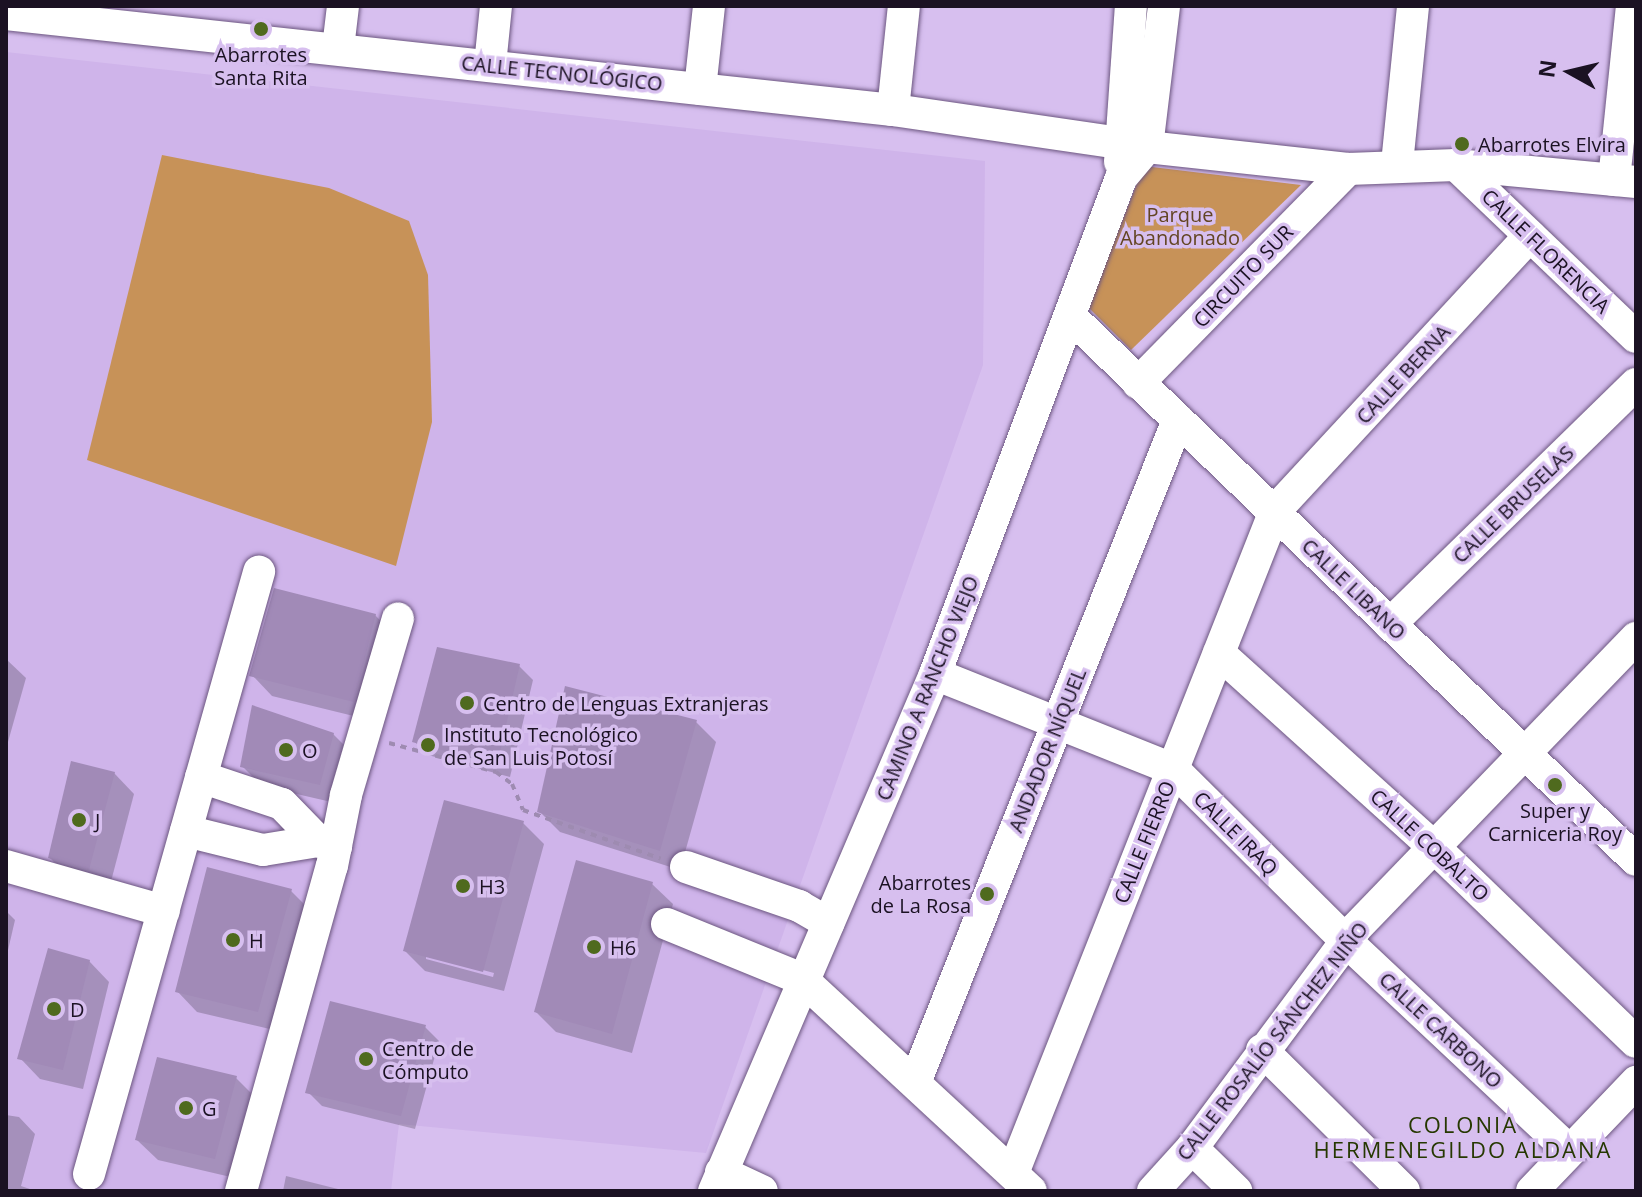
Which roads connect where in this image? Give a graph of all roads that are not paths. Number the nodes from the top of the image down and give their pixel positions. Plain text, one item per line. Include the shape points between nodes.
1 (343, 6) edge
2 (496, 6) edge
3 (709, 6) edge
4 (904, 6) edge
5 (1131, 6) edge
6 (1164, 6) edge
7 (1413, 6) edge
8 (1632, 6) edge
9 (6, 14) edge
10 (190, 19) edge
11 (338, 48) junction
12 (490, 65) junction
13 (700, 89) junction
14 (893, 110) junction
15 (1132, 145) junction
16 (1397, 164) junction
17 (1456, 165) junction
18 (1348, 169) junction
19 (1625, 181) edge
20 (1530, 236) junction
21 (1072, 318) junction
22 (1636, 337) edge
23 (1138, 383) junction
24 (1636, 384) edge
25 (1178, 420) junction
26 (1275, 511) junction
27 (259, 572) dead end
28 (398, 618) dead end
29 (1390, 624) junction
30 (1636, 638) edge
31 (1219, 653) junction
32 (935, 674) junction
33 (1058, 722) junction
34 (1526, 755) junction
35 (1173, 769) junction
36 (201, 777) junction
37 (186, 831) junction
38 (327, 844) junction
39 (1435, 848) junction
40 (1636, 860) edge
41 (6, 866) edge
42 (686, 867) road end
43 (164, 911) junction
44 (828, 923) junction
45 (667, 924) dead end
46 (1346, 941) junction
47 (802, 979) junction
48 (1636, 1042) edge
49 (1262, 1050) junction
50 (916, 1080) junction
51 (1636, 1082) edge
52 (1192, 1148) junction
53 (1570, 1151) junction
54 (89, 1174) dead end
55 (717, 1182) edge
56 (1022, 1182) edge
57 (241, 1191) edge
58 (762, 1191) edge
59 (1153, 1191) edge
60 (1236, 1191) edge
61 (1404, 1191) edge
62 (1532, 1191) edge

1 - 11 street
2 - 12 street
3 - 13 street
4 - 14 street
5 - 15 street
6 - 15 street
7 - 16 street
8 - 19 street
9 - 10 street, CALLE TECNOLÓGICO
10 - 11 street, CALLE TECNOLÓGICO
11 - 12 street, CALLE TECNOLÓGICO
12 - 13 street, CALLE TECNOLÓGICO
13 - 14 street, CALLE TECNOLÓGICO
14 - 15 street, CALLE TECNOLÓGICO
15 - 18 street, CALLE TECNOLÓGICO
15 - 21 street, CAMINO A RANCHO VIEJO
16 - 17 street, CALLE TECNOLÓGICO
16 - 18 street, CALLE TECNOLÓGICO
17 - 19 street, CALLE TECNOLÓGICO
17 - 20 street, CALLE FLORENCIA
18 - 23 street, CIRCUITO SUR
20 - 22 street, CALLE FLORENCIA
20 - 26 street, CALLE BERNA
21 - 23 street, CALLE LIBANO
21 - 32 street, CAMINO A RANCHO VIEJO
23 - 25 street, CALLE LIBANO
24 - 29 street, CALLE BRUSELAS
25 - 26 street, CALLE LIBANO
25 - 33 street, ANDADOR NÍQUEL
26 - 29 street, CALLE LIBANO
26 - 31 street, CALLE FIERRO
27 - 36 street
28 - 38 street
29 - 34 street, CALLE LIBANO
30 - 34 street, CALLE ROSALÍO SÁNCHEZ NIÑO
31 - 35 street, CALLE FIERRO
31 - 39 street, CALLE COBALTO
32 - 33 street, CALLE IRAQ
32 - 44 street, CAMINO A RANCHO VIEJO
33 - 35 street, CALLE IRAQ
33 - 50 street, ANDADOR NÍQUEL
34 - 39 street, CALLE ROSALÍO SÁNCHEZ NIÑO
34 - 40 street, CALLE LIBANO
35 - 46 street, CALLE IRAQ
35 - 56 street, CALLE FIERRO
36 - 37 street
36 - 38 street via 282,804
37 - 38 street via 263,850
37 - 43 street
38 - 57 street
39 - 46 street, CALLE ROSALÍO SÁNCHEZ NIÑO
39 - 48 street, CALLE COBALTO
41 - 43 street
42 - 44 street via 799,906
43 - 54 street
44 - 47 street, CAMINO A RANCHO VIEJO
45 - 47 street
46 - 49 street, CALLE ROSALÍO SÁNCHEZ NIÑO
46 - 53 street, CALLE CARBONO
47 - 50 street
47 - 55 street, CAMINO A RANCHO VIEJO
49 - 52 street, CALLE ROSALÍO SÁNCHEZ NIÑO
49 - 61 street
50 - 56 street
51 - 53 street
52 - 59 street, CALLE ROSALÍO SÁNCHEZ NIÑO
52 - 60 street
53 - 62 street
55 - 58 street

